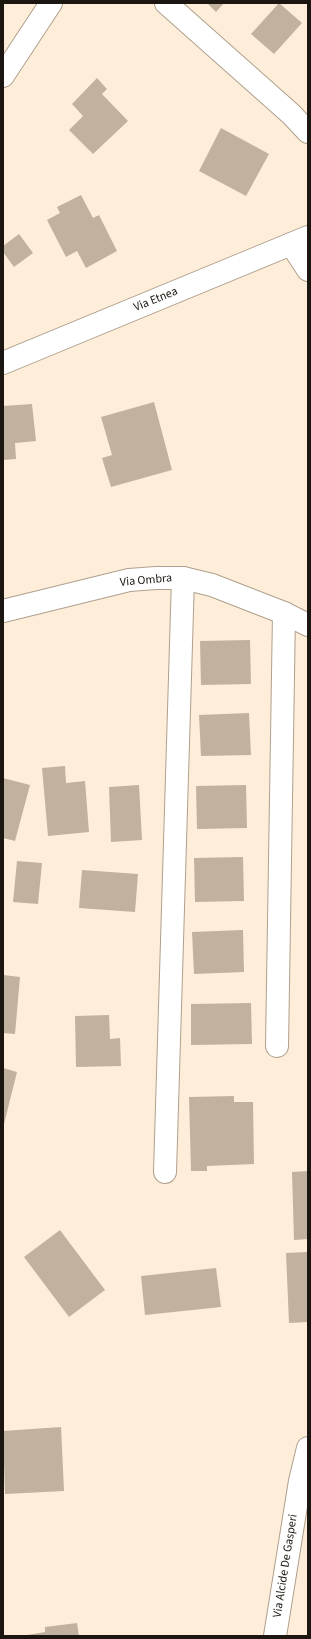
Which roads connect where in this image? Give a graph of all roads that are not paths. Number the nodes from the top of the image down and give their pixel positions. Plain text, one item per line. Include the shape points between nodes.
1 (51, 3) edge
2 (166, 3) edge
3 (3, 76) edge
4 (308, 132) edge
5 (300, 241) edge
6 (308, 270) edge
7 (3, 363) edge
8 (183, 578) junction
9 (3, 611) edge
10 (284, 613) junction
11 (308, 625) edge
12 (277, 1046) dead end
13 (165, 1172) dead end
14 (308, 1448) edge
15 (304, 1480) edge
16 (275, 1636) edge

1 - 3 main road
2 - 4 main road
5 - 6 main road
5 - 7 main road, Via Etnea
8 - 9 main road, Via Ombra via 129,580
8 - 10 main road, Via Ombra via 212,585
8 - 13 main road
10 - 11 main road, Via Ombra
10 - 12 main road
14 - 15 main road, Via Alcide De Gasperi
15 - 16 main road, Via Alcide De Gasperi

